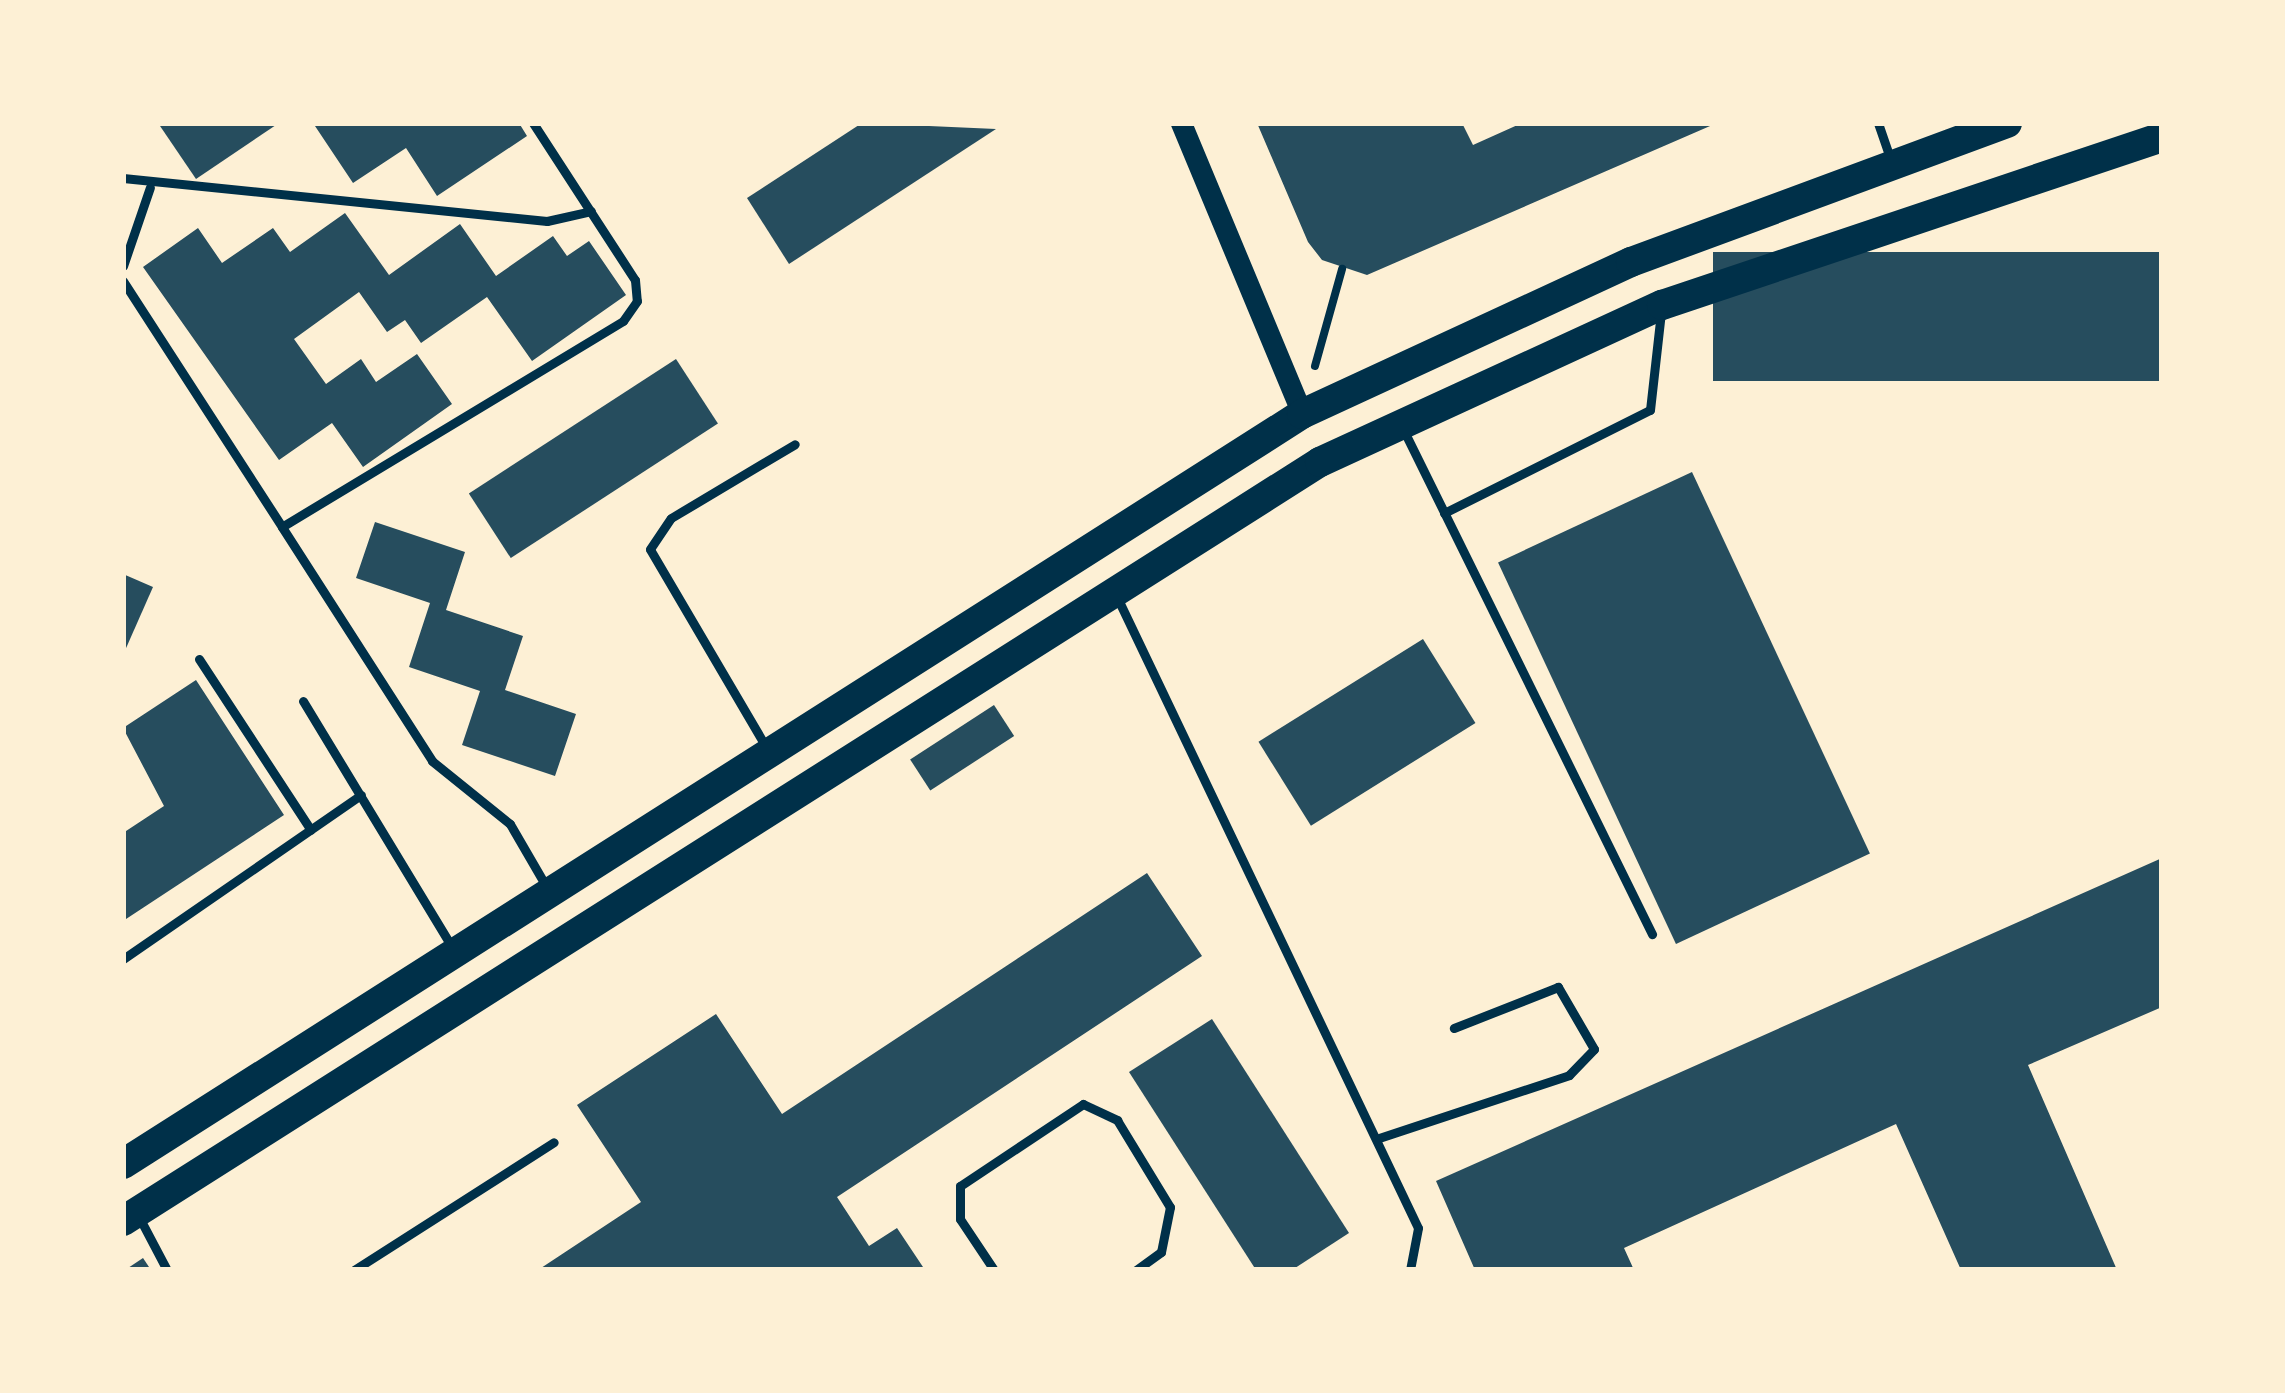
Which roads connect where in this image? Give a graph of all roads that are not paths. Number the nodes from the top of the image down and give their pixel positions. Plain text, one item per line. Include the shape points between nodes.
1 (533, 123) edge
2 (1181, 123) edge
3 (1878, 123) edge
4 (2008, 123) edge
5 (2162, 136) edge
6 (1892, 165) junction
7 (123, 178) edge
8 (150, 187) junction
9 (591, 211) junction
10 (123, 266) edge
11 (123, 281) edge
12 (1662, 305) junction
13 (1302, 414) junction
14 (1399, 421) junction
15 (796, 444) dead end
16 (1444, 513) junction
17 (282, 527) junction
18 (1114, 590) junction
19 (199, 659) dead end
20 (304, 701) dead end
21 (772, 756) junction
22 (361, 795) junction
23 (311, 830) junction
24 (550, 893) junction
25 (1652, 934) dead end
26 (456, 954) junction
27 (123, 958) edge
28 (1454, 1028) dead end
29 (1378, 1138) junction
30 (554, 1142) dead end
31 (123, 1164) edge
32 (129, 1216) edge
33 (167, 1270) edge
34 (354, 1270) edge
35 (994, 1270) edge
36 (1136, 1270) edge
37 (1410, 1270) edge

1 - 9 lane
2 - 13 street
3 - 6 lane
4 - 6 main road
5 - 12 main road
6 - 13 main road via 1537,301
7 - 8 lane
8 - 9 lane via 547,221
8 - 10 lane
9 - 17 lane via 635,280 623,320
11 - 17 lane
12 - 14 main road
12 - 16 lane via 1650,410
13 - 21 main road
14 - 16 lane
14 - 18 main road
15 - 21 lane via 671,518 650,549
16 - 25 lane
17 - 24 lane via 432,760 509,824
18 - 29 lane
18 - 32 main road
19 - 23 lane
20 - 22 lane
21 - 24 main road
22 - 23 lane
22 - 26 lane
23 - 27 lane
24 - 26 main road
26 - 31 main road
28 - 29 lane via 1558,987 1594,1049 1569,1075
29 - 37 lane via 1418,1228
30 - 34 lane
32 - 33 lane
35 - 36 lane via 960,1219 960,1186 1083,1104 1117,1120 1170,1207 1161,1252

